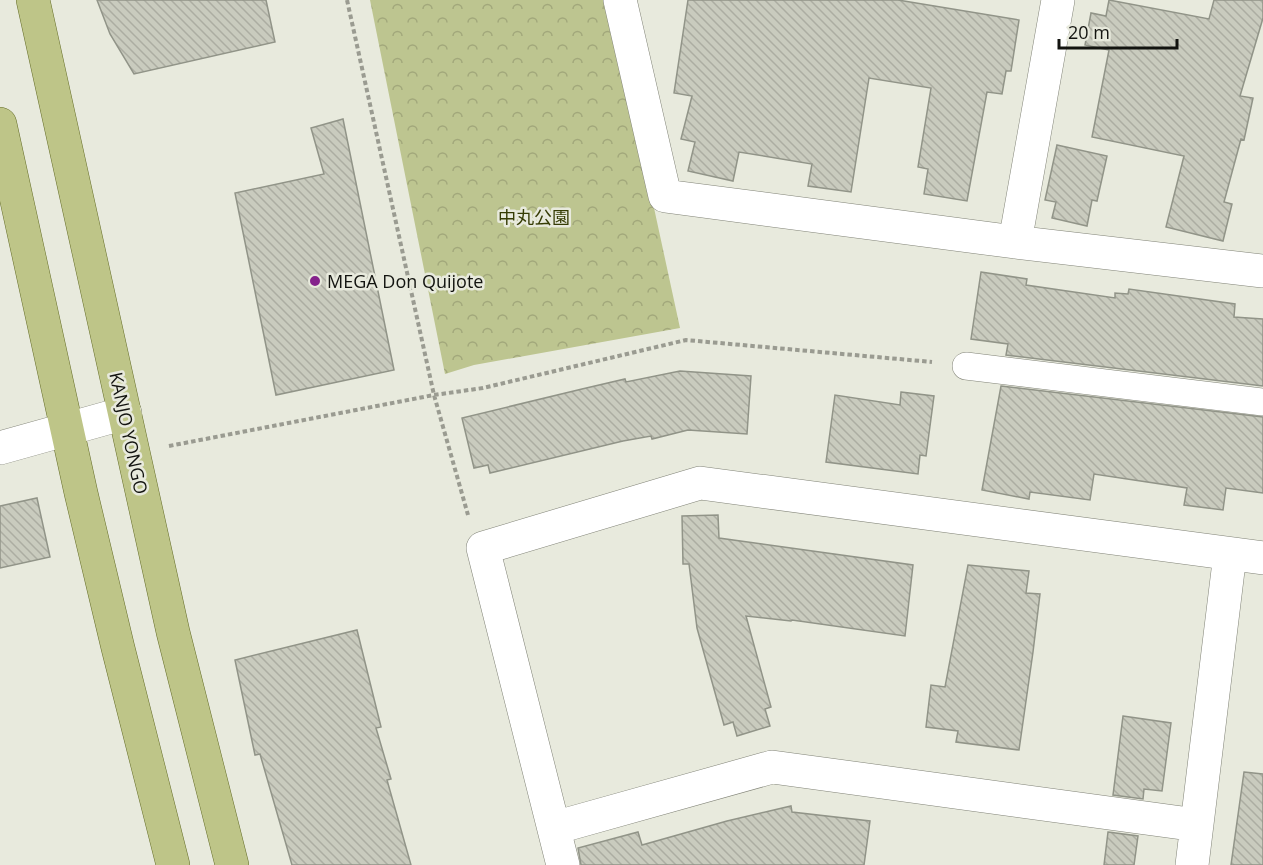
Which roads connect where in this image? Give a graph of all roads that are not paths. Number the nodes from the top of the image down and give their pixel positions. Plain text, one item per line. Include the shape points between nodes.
1 (33, 0) edge
2 (620, 0) edge
3 (1058, 0) edge
4 (0, 124) edge
5 (1015, 242) junction
6 (1263, 271) edge
7 (966, 366) road end
8 (1263, 402) edge
9 (125, 413) junction
10 (68, 430) junction
11 (0, 448) edge
12 (1230, 554) junction
13 (1263, 558) edge
14 (1197, 825) junction
15 (554, 828) junction
16 (173, 865) edge
17 (232, 865) edge
18 (563, 865) edge
19 (1192, 865) edge

1 - 9 main road, KANJO YONGO
2 - 5 street via 665,196
3 - 5 street
4 - 10 main road
5 - 6 street
7 - 8 street
9 - 10 street
9 - 17 main road, KANJO YONGO via 173,632
10 - 11 street
10 - 16 main road
12 - 13 street
12 - 14 street
12 - 15 street via 700,483 483,548
14 - 15 street via 772,767
14 - 19 street
15 - 18 street

